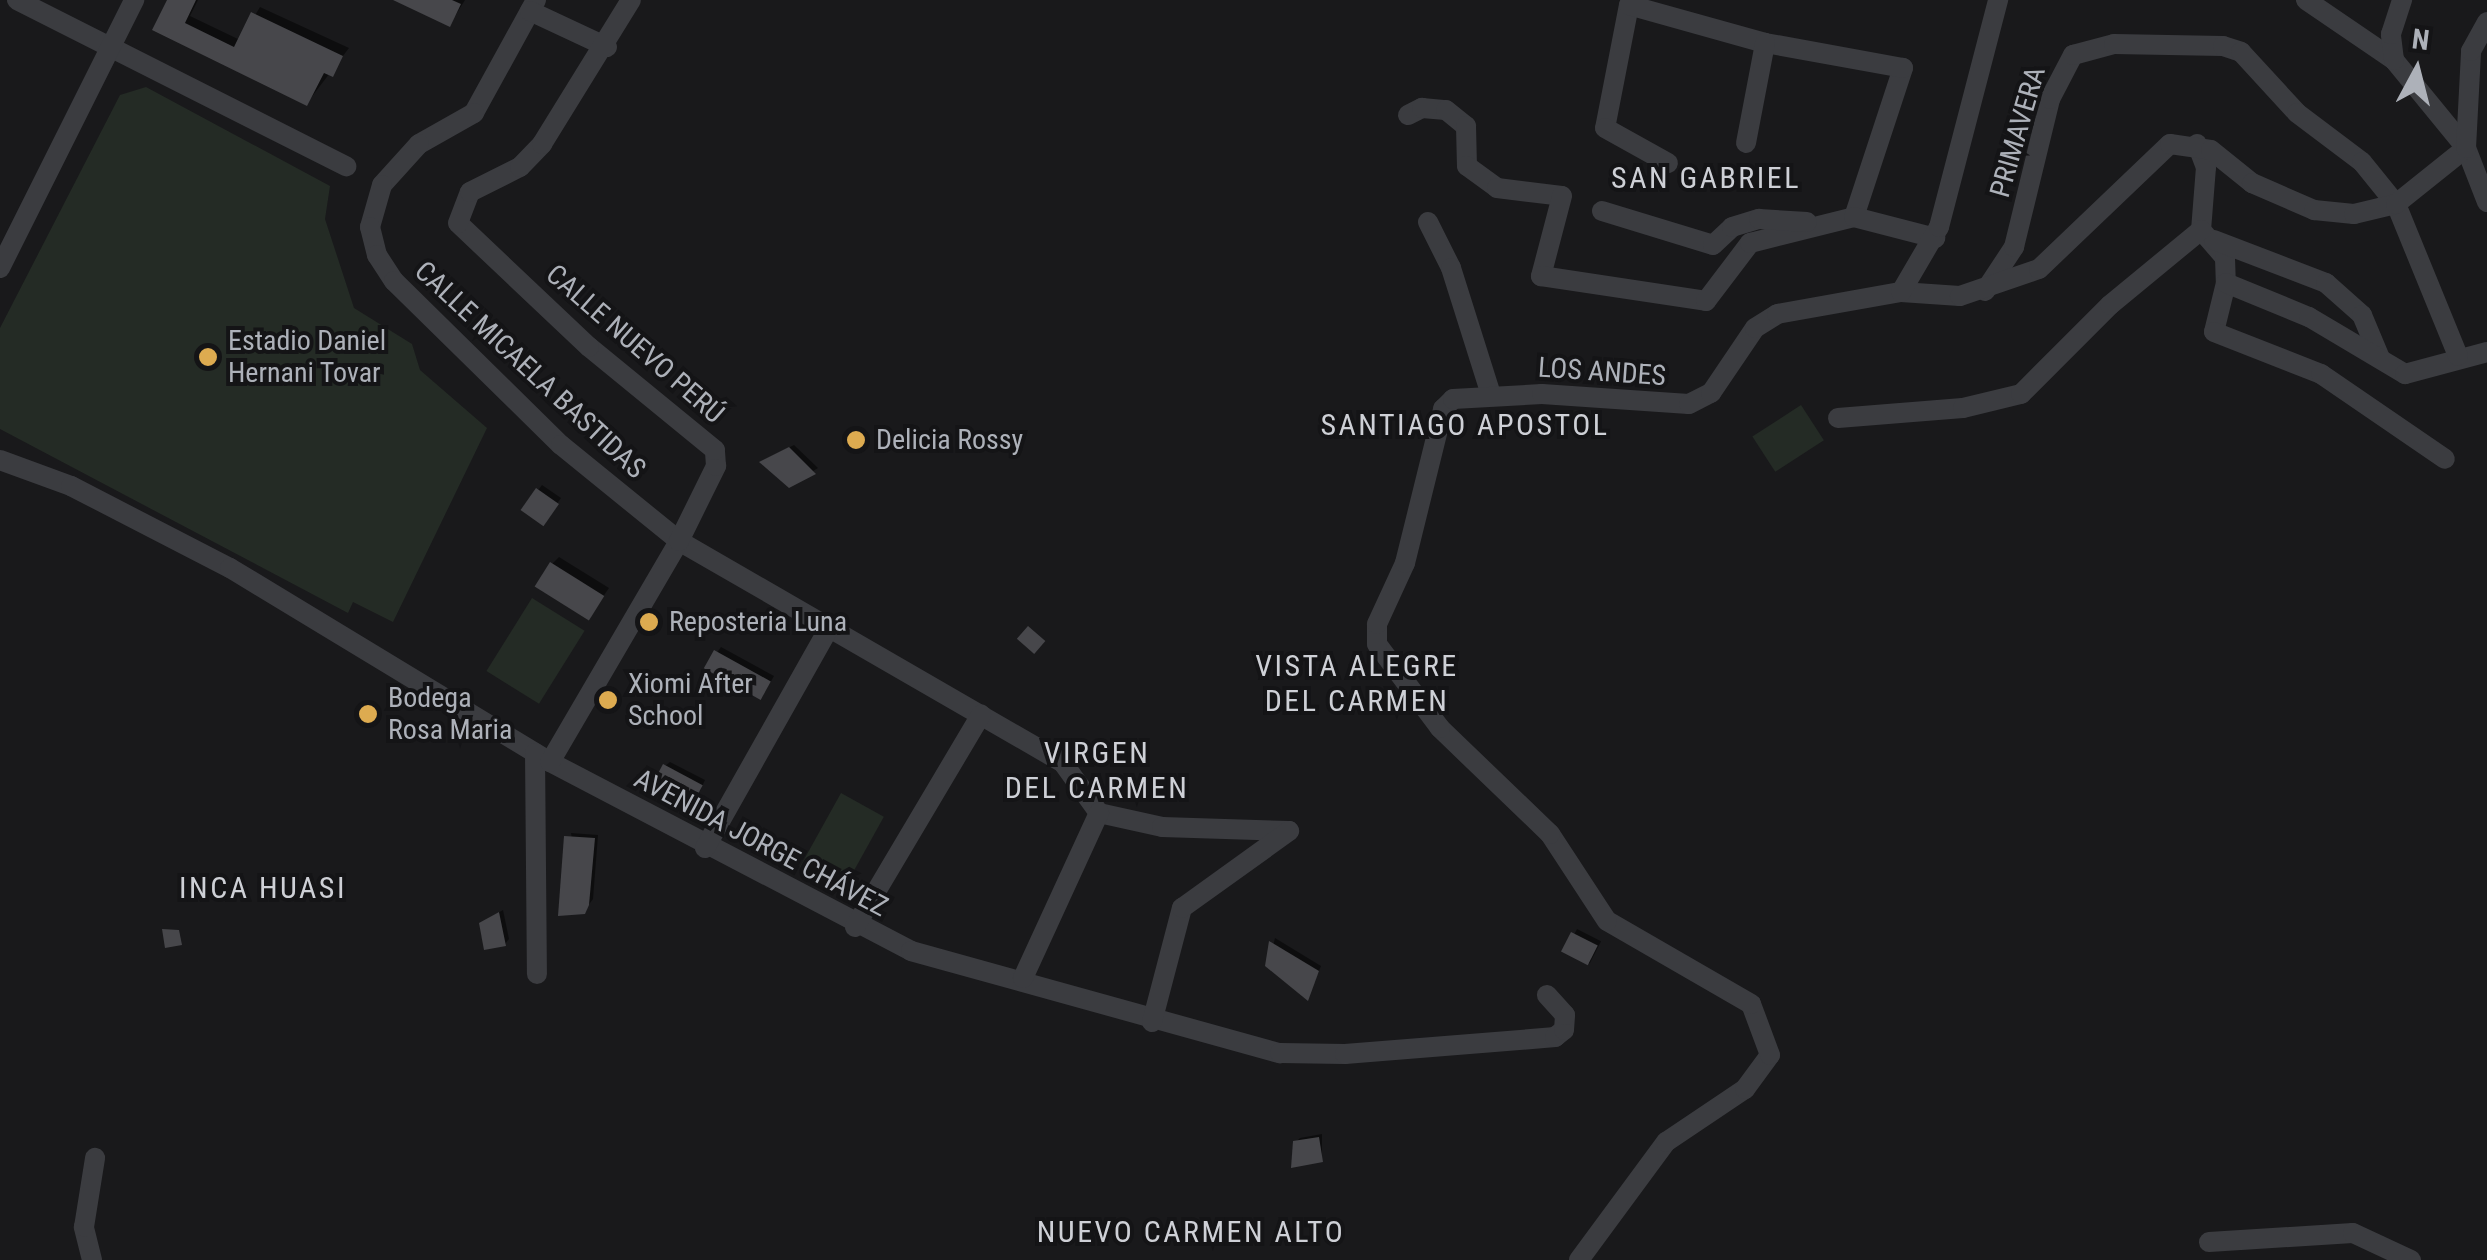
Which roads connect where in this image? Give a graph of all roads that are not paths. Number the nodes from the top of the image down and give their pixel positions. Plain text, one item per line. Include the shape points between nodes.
1 (18, 0) edge
2 (134, 0) edge
3 (631, 0) edge
4 (1998, 0) edge
5 (2306, 0) edge
6 (2402, 0) edge
7 (1627, 2) edge
8 (533, 6) edge
9 (2487, 22) edge
10 (1765, 43) junction
11 (110, 46) junction
12 (607, 47) junction
13 (2394, 60) junction
14 (1408, 115) dead end
15 (1746, 143) dead end
16 (2197, 144) junction
17 (2466, 148) junction
18 (1668, 163) dead end
19 (346, 166) dead end
20 (2487, 202) edge
21 (2396, 204) junction
22 (1602, 211) dead end
23 (1844, 220) junction
24 (1428, 222) dead end
25 (2205, 230) junction
26 (1936, 238) junction
27 (0, 268) edge
28 (2226, 283) junction
29 (1986, 291) junction
30 (1900, 292) junction
31 (2487, 352) edge
32 (2458, 356) junction
33 (2380, 358) junction
34 (1491, 395) junction
35 (1838, 418) dead end
36 (2445, 459) dead end
37 (0, 460) edge
38 (680, 541) junction
39 (829, 628) junction
40 (981, 714) junction
41 (542, 757) junction
42 (1098, 812) junction
43 (705, 848) junction
44 (855, 927) junction
45 (537, 974) dead end
46 (1023, 978) junction
47 (1547, 995) dead end
48 (1152, 1022) junction
49 (96, 1158) dead end
50 (2208, 1242) dead end
51 (92, 1260) edge
52 (1579, 1260) edge
53 (2411, 1260) edge

1 - 11 street
2 - 11 street
3 - 12 street
4 - 26 street
5 - 13 street
6 - 13 street via 2391,34
7 - 10 street
7 - 18 street via 1604,128
8 - 12 street
8 - 38 street, CALLE MICAELA BASTIDAS via 474,113 418,144 382,185 370,227 377,255 394,281 561,445
9 - 17 street via 2471,51
10 - 15 street
10 - 23 street via 1903,68
11 - 19 street
11 - 27 street
12 - 38 street, CALLE NUEVO PERÚ via 532,156 484,180 460,206 458,223 715,450 716,466
13 - 17 street
14 - 23 street via 1422,108 1446,110 1466,126 1467,166 1497,188 1562,196 1541,276 1642,288 1692,302 1714,297 1750,243
16 - 21 street via 2263,189 2314,210 2354,214
16 - 25 street via 2206,167
16 - 29 street via 2170,144 2039,269
17 - 20 street
17 - 21 street
21 - 29 street, PRIMAVERA via 2362,162 2297,113 2241,52 2223,46 2092,48 2061,68 2014,247
21 - 32 street, PRIMAVERA
22 - 23 street via 1713,245 1732,227 1759,218
23 - 26 street
24 - 34 street via 1451,268
25 - 28 street via 2225,258
25 - 33 street via 2326,283 2362,315
25 - 35 street via 2110,305 2021,394 1963,408
26 - 30 street
28 - 33 street via 2308,317
28 - 36 street via 2212,329 2321,374
29 - 30 street, LOS ANDES
30 - 34 street, LOS ANDES via 1777,314 1755,328 1711,393 1689,404
31 - 32 street
32 - 33 street via 2405,374
34 - 52 street, LOS ANDES via 1453,398 1443,409 1405,562 1376,624 1377,644 1440,728 1550,834 1607,921 1752,1004 1770,1055 1746,1089 1666,1142
37 - 41 street, AVENIDA JORGE CHÁVEZ via 104,502 230,568
38 - 39 street, CALLE MICAELA BASTIDAS
38 - 41 street
39 - 40 street, CALLE MICAELA BASTIDAS
39 - 43 street
40 - 42 street, CALLE MICAELA BASTIDAS via 1063,763
40 - 44 street
41 - 43 street, AVENIDA JORGE CHÁVEZ
41 - 45 street
42 - 46 street
42 - 48 street via 1162,827 1289,831 1182,908
43 - 44 street, AVENIDA JORGE CHÁVEZ
44 - 46 street, AVENIDA JORGE CHÁVEZ via 926,955
46 - 48 street, AVENIDA JORGE CHÁVEZ
47 - 48 street, AVENIDA JORGE CHÁVEZ via 1565,1015 1564,1030 1555,1037 1345,1054 1280,1052
49 - 51 street via 84,1227
50 - 53 street via 2353,1234

